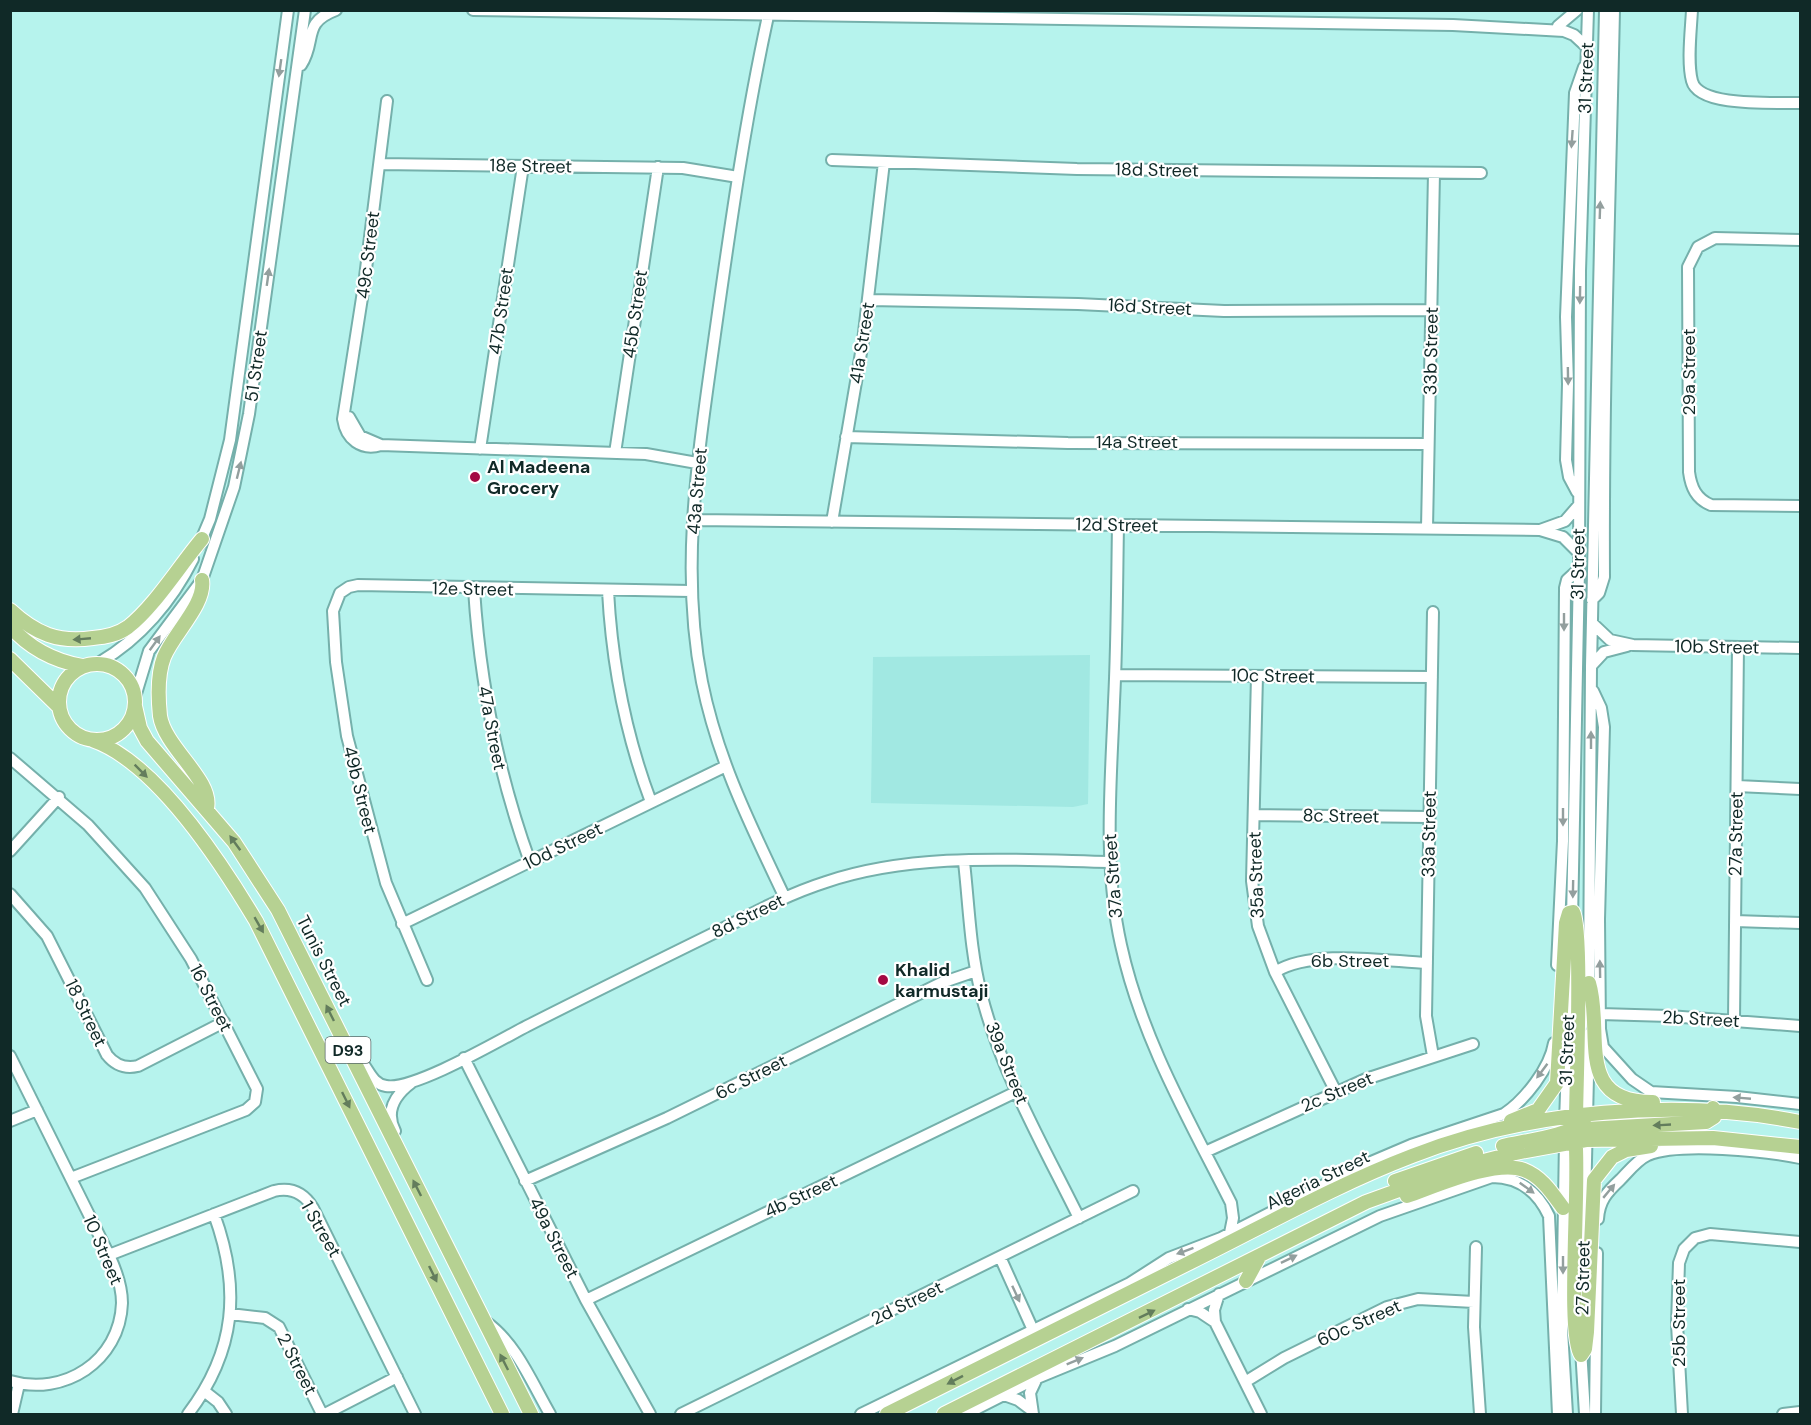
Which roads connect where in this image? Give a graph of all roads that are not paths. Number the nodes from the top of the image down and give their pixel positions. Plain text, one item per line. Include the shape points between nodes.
1 (288, 10) edge
2 (305, 10) edge
3 (336, 10) edge
4 (473, 10) edge
5 (1577, 10) edge
6 (1588, 10) edge
7 (1605, 10) edge
8 (1614, 10) edge
9 (1692, 10) edge
10 (1154, 15) edge
11 (764, 16) junction
12 (1558, 26) junction
13 (1587, 26) junction
14 (1533, 28) junction
15 (1587, 47) junction
16 (297, 69) junction
17 (387, 101) dead end
18 (1800, 103) edge
19 (1603, 124) junction
20 (832, 160) dead end
21 (884, 162) junction
22 (380, 164) junction
23 (518, 165) junction
24 (654, 167) junction
25 (738, 172) junction
26 (1434, 173) junction
27 (1482, 173) dead end
28 (1800, 240) edge
29 (868, 300) junction
30 (1432, 310) junction
31 (846, 437) junction
32 (1428, 444) junction
33 (483, 449) junction
34 (619, 453) junction
35 (698, 458) junction
36 (1578, 506) junction
37 (1800, 506) edge
38 (693, 520) junction
39 (832, 522) junction
40 (1118, 525) junction
41 (1427, 528) junction
42 (1540, 530) junction
43 (202, 539) junction
44 (1579, 553) junction
45 (1579, 569) junction
46 (202, 580) junction
47 (474, 589) junction
48 (608, 591) junction
49 (691, 591) junction
50 (340, 593) joint
51 (1592, 600) junction
52 (10, 610) edge
53 (1433, 612) dead end
54 (1592, 623) junction
55 (10, 626) edge
56 (1633, 645) junction
57 (1738, 647) junction
58 (1800, 648) edge
59 (10, 660) edge
60 (100, 663) junction
61 (82, 666) junction
62 (1591, 666) junction
63 (1115, 675) junction
64 (1257, 676) junction
65 (1432, 677) junction
66 (1592, 689) junction
67 (135, 702) junction
68 (58, 706) junction
69 (92, 740) junction
70 (10, 758) edge
71 (724, 767) junction
72 (1737, 786) junction
73 (1800, 789) edge
74 (59, 797) junction
75 (651, 802) junction
76 (207, 808) junction
77 (1254, 815) junction
78 (1429, 817) junction
79 (10, 851) edge
80 (530, 862) junction
81 (964, 862) junction
82 (1110, 862) junction
83 (10, 894) edge
84 (785, 898) junction
85 (1573, 912) junction
86 (1599, 919) junction
87 (1735, 921) junction
88 (1800, 923) edge
89 (402, 924) junction
90 (1590, 932) junction
91 (1427, 963) junction
92 (976, 971) junction
93 (1275, 972) junction
94 (427, 980) dead end
95 (1589, 982) junction
96 (1600, 1014) junction
97 (1734, 1020) junction
98 (224, 1022) junction
99 (1800, 1026) edge
100 (1473, 1044) dead end
101 (350, 1055) junction
102 (10, 1056) edge
103 (1433, 1056) junction
104 (464, 1058) junction
105 (415, 1080) junction
106 (1016, 1092) junction
107 (1336, 1092) junction
108 (1800, 1104) edge
109 (38, 1110) junction
110 (1715, 1112) junction
111 (10, 1121) edge
112 (1800, 1122) edge
113 (1576, 1129) junction
114 (1713, 1138) junction
115 (1456, 1141) junction
116 (1205, 1152) junction
117 (1797, 1154) edge
118 (402, 1160) junction
119 (71, 1178) junction
120 (525, 1181) junction
121 (1326, 1182) junction
122 (1342, 1186) junction
123 (1133, 1191) dead end
124 (1366, 1202) junction
125 (1231, 1203) junction
126 (1563, 1208) junction
127 (214, 1214) junction
128 (1079, 1218) junction
129 (1258, 1218) junction
130 (1230, 1233) junction
131 (1800, 1242) edge
132 (1476, 1247) dead end
133 (109, 1255) junction
134 (1000, 1257) junction
135 (1259, 1257) junction
136 (1246, 1281) junction
137 (1219, 1294) junction
138 (586, 1300) junction
139 (1474, 1302) junction
140 (1188, 1308) junction
141 (230, 1314) junction
142 (482, 1319) junction
143 (1215, 1322) junction
144 (1033, 1330) junction
145 (1562, 1330) junction
146 (1555, 1343) junction
147 (1581, 1355) junction
148 (397, 1377) junction
149 (932, 1378) junction
150 (1037, 1378) junction
151 (1243, 1378) junction
152 (15, 1382) edge
153 (204, 1391) junction
154 (1004, 1395) junction
155 (918, 1399) junction
156 (1585, 1410) edge
157 (1032, 1412) edge
158 (1800, 1412) edge
159 (12, 1414) edge
160 (188, 1414) edge
161 (226, 1414) edge
162 (323, 1414) edge
163 (415, 1414) edge
164 (502, 1414) edge
165 (531, 1414) edge
166 (550, 1414) edge
167 (650, 1414) edge
168 (681, 1414) edge
169 (861, 1414) edge
170 (887, 1414) edge
171 (944, 1414) edge
172 (966, 1414) edge
173 (1261, 1414) edge
174 (1480, 1414) edge
175 (1558, 1414) edge
176 (1567, 1414) edge
177 (1594, 1414) edge
178 (1682, 1414) edge
179 (1783, 1414) edge

1 -> 43 street, 51 Street via 230,440
2 - 16 street, 51 Street
3 - 16 street via 314,24 305,59
4 - 11 street
5 - 12 street
6 - 13 street, 31 Street
7 - 19 street, 31 Street
8 - 51 street via 1604,577
9 - 18 street via 1692,81 1701,94 1718,99
10 - 11 street
10 - 14 street
11 - 25 street, 43a Street
12 - 13 street
12 - 14 street
13 - 15 street, 31 Street
13 - 19 street via 1598,41 1597,107
14 - 15 street via 1569,32
15 -> 36 street, 31 Street
46 -> 16 street, 51 Street via 229,506 245,442
17 - 22 street, 49c Street
51 -> 19 street, 31 Street
20 - 21 street, 18d Street
21 - 26 street, 18d Street via 1077,169
21 - 29 street, 41a Street
22 - 23 street, 18e Street
22 - 33 street, 49c Street via 346,408 352,434 381,445
23 - 24 street, 18e Street
23 - 33 street, 47b Street
24 - 25 street, 18e Street
24 - 34 street, 45b Street via 621,411
25 - 35 street, 43a Street
26 - 27 street, 18d Street
26 - 30 street, 33b Street
28 - 37 street, 29a Street via 1715,238 1698,247 1688,267 1689,472 1694,490 1711,505
29 - 30 street, 16d Street via 1224,310
29 - 31 street, 41a Street
30 - 32 street, 33b Street
31 - 32 street, 14a Street
31 - 39 street, 41a Street
32 - 41 street, 33b Street
33 - 34 street
34 - 35 street
35 - 38 street, 43a Street
36 - 42 street, 12d Street via 1565,521
36 - 44 street, 31 Street
38 - 39 street, 12d Street
38 - 49 street, 43a Street
39 - 40 street, 12d Street
40 - 41 street, 12d Street
40 - 63 street, 37a Street
41 - 42 street, 12d Street
42 - 44 street, 12d Street via 1563,537
43 -> 52 main road via 132,623 113,635 81,640 55,638 36,631
43 - 60 street, 51 Street via 174,589 141,633
44 - 45 street, 31 Street
45 -> 85 street, 31 Street
45 -> 121 street via 1567,580 1565,588 1561,889 1555,1036 1550,1061 1504,1114 1411,1145
67 -> 46 street, 51 Street via 149,651
46 - 76 main road via 201,596 162,663 160,711 167,738 205,790
47 - 48 street, 12e Street
47 - 50 street, 12e Street via 358,585
47 - 80 street, 47a Street via 478,648 491,730
48 - 49 street, 12e Street
48 - 75 street via 616,679 625,723
49 - 71 street, 43a Street via 702,680
50 - 89 street, 49b Street via 333,617 347,736 371,836
51 - 54 street, 31 Street
53 - 65 street, 33a Street
54 - 56 street, 10b Street via 1610,640
54 - 62 street, 31 Street
55 - 61 main road via 37,649
56 - 57 street, 10b Street
56 - 62 street, 10b Street via 1610,650
57 - 58 street, 10b Street
57 - 72 street, 27a Street
59 - 68 main road
60 - 61 main road
60 - 67 main road via 120,672 132,687
61 - 68 main road via 61,686
62 - 66 street, 31 Street
63 - 64 street, 10c Street
63 - 82 street, 37a Street
64 - 65 street, 10c Street
64 - 77 street, 35a Street
65 - 78 street, 33a Street
66 - 86 street via 1604,727
90 -> 66 street, 31 Street
67 - 69 main road via 132,718 115,736
67 - 76 main road, Tunis Street / D93 via 147,741
68 - 69 main road via 69,729
69 -> 164 main road, D93 via 124,756 167,799 223,867 256,921
70 - 74 street, 16 Street
71 - 75 street, 10d Street
71 - 84 street, 43a Street
72 - 73 street
72 - 87 street, 27a Street
74 - 79 street
74 - 98 street, 16 Street via 108,844 159,908
75 - 80 street, 10d Street
101 -> 76 main road, Tunis Street / D93 via 278,910
77 - 78 street, 8c Street
77 - 93 street, 35a Street via 1254,904 1264,948
78 - 91 street, 33a Street
80 - 89 street, 10d Street
81 - 82 street, 8d Street
81 - 84 street, 8d Street via 870,870
81 - 92 street, 39a Street
82 - 116 street, 37a Street via 1114,910 1130,979 1158,1055
83 - 98 street, 18 Street via 47,936 114,1063 138,1066
84 - 104 street, 8d Street
85 - 113 main road via 1577,954
85 - 115 main road via 1566,923 1559,1067 1553,1092 1532,1114 1476,1130
86 - 90 street
96 -> 86 street
87 - 88 street
87 - 97 street, 27a Street
89 - 94 street, 49b Street
90 - 95 street, 31 Street
91 - 93 street, 6b Street via 1311,961 1286,965
91 - 103 street, 33a Street via 1426,1016
92 - 106 street, 39a Street via 993,1034
92 - 120 street, 6c Street via 941,983 668,1118
93 - 107 street, 35a Street
95 - 110 main road via 1596,1066 1612,1090 1628,1100 1702,1103
95 - 113 street, 31 Street
96 - 97 street, 2b Street
108 -> 96 street via 1651,1092 1607,1054 1601,1040
97 - 99 street, 2b Street
98 - 119 street, 16 Street via 255,1084 257,1094 252,1105
100 - 103 street, 2c Street
101 - 105 street, 8d Street via 360,1058 369,1075 380,1084 398,1086
101 - 118 main road, Tunis Street / D93
102 - 109 street, 10 Street
103 - 107 street, 2c Street
104 - 105 street, 8d Street
104 - 120 street, 49a Street
105 - 118 street, 8d Street via 398,1095 390,1113 403,1148
106 - 128 street, 39a Street
106 - 138 street, 4b Street
107 - 116 street, 2c Street
109 - 111 street
109 - 119 street, 10 Street
110 - 112 main road, Algeria Street
110 - 113 main road, Algeria Street via 1668,1111
113 -> 114 main road, Algeria Street
113 - 115 main road, Algeria Street
113 - 124 main road, Algeria Street
113 - 126 street, 27 Street
113 - 147 main road via 1575,1314
114 - 117 main road, Algeria Street via 1781,1144
114 - 147 main road via 1626,1150 1611,1157 1599,1172 1592,1190 1587,1332
115 - 122 main road, Algeria Street
116 - 125 street, 37a Street
177 -> 117 street via 1598,1212 1605,1195 1639,1161 1661,1151
142 -> 118 main road, Tunis Street / D93
119 - 133 street, 10 Street
120 - 138 street, 49a Street
121 - 122 main road
121 - 129 street
122 -> 155 main road, Algeria Street
123 - 128 street, 2d Street
124 - 126 main road via 1385,1204 1504,1166 1526,1170 1539,1179
124 - 135 main road, Algeria Street
125 - 129 street
125 - 130 street, 37a Street
126 -> 145 street, 27 Street
127 - 133 street, 1 Street
127 - 141 street via 228,1256
127 - 148 street, 1 Street via 279,1190 294,1191 305,1198
128 - 134 street, 2d Street
129 - 130 street
130 -> 144 street via 1169,1258 1130,1283
131 - 178 street, 25b Street via 1718,1234 1695,1238 1684,1249 1679,1263 1677,1324
132 - 139 street
133 - 152 street, 10 Street via 122,1303 117,1327 106,1350 89,1368 68,1380 44,1385
134 -> 144 street
134 - 168 street, 2d Street
135 - 136 main road
171 -> 135 main road, Algeria Street
136 - 137 street
136 -> 146 street via 1380,1216 1476,1180 1504,1177 1533,1192 1549,1216
137 - 140 street
137 - 143 street
138 - 167 street, 49a Street
139 - 151 street, 60c Street via 1429,1299 1397,1303
139 - 174 street
140 - 143 street
150 -> 140 street via 1115,1346
141 - 153 street via 223,1349
141 - 162 street, 2 Street via 265,1318 279,1328
165 -> 142 main road, Tunis Street / D93
142 - 166 street via 495,1328 513,1351
143 - 151 street
144 - 149 street
145 - 146 street
145 - 176 street, 27 Street
146 - 175 street
147 - 156 street
148 - 162 street
148 - 163 street, 1 Street
149 - 155 main road
149 - 169 street
150 - 154 street
150 - 157 street via 1030,1393
151 - 173 street
152 - 159 street
153 - 160 street
153 - 161 street
154 - 157 street
154 - 172 street
155 - 170 main road, Algeria Street
156 - 177 street
158 - 179 street

